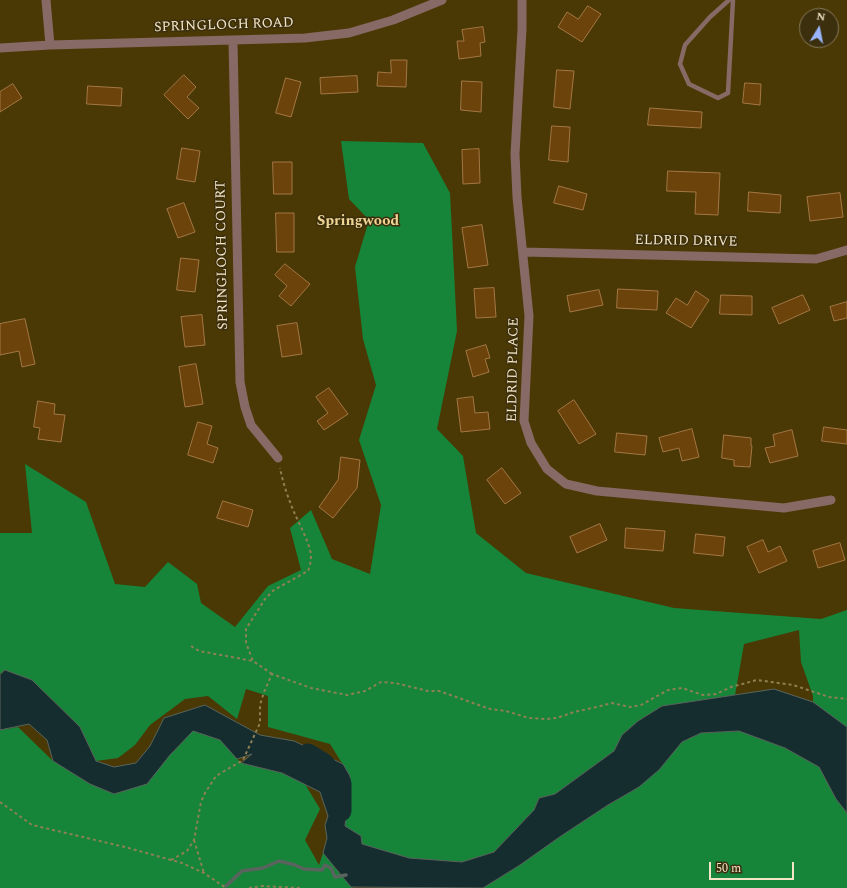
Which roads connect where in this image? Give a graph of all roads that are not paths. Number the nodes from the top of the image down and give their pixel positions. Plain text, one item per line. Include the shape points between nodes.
1 (46, 0) edge
2 (442, 0) edge
3 (522, 0) edge
4 (729, 0) edge
5 (733, 0) edge
6 (233, 41) junction
7 (50, 45) junction
8 (0, 48) edge
9 (847, 250) edge
10 (523, 252) junction
11 (278, 458) road end
12 (831, 500) dead end

1 - 7 street
2 - 6 street, SPRINGLOCH ROAD via 393,20 349,33
3 - 10 street, ELDRID PLACE via 515,154
4 - 5 lane via 685,45 680,64 689,84 718,98 728,93
6 - 7 street, SPRINGLOCH ROAD
6 - 11 street, SPRINGLOCH COURT via 240,382 251,425
7 - 8 street, SPRINGLOCH ROAD
9 - 10 street, ELDRID DRIVE via 816,259
10 - 12 street, ELDRID PLACE via 529,316 524,421 531,443 547,469 566,484 597,491 784,508

